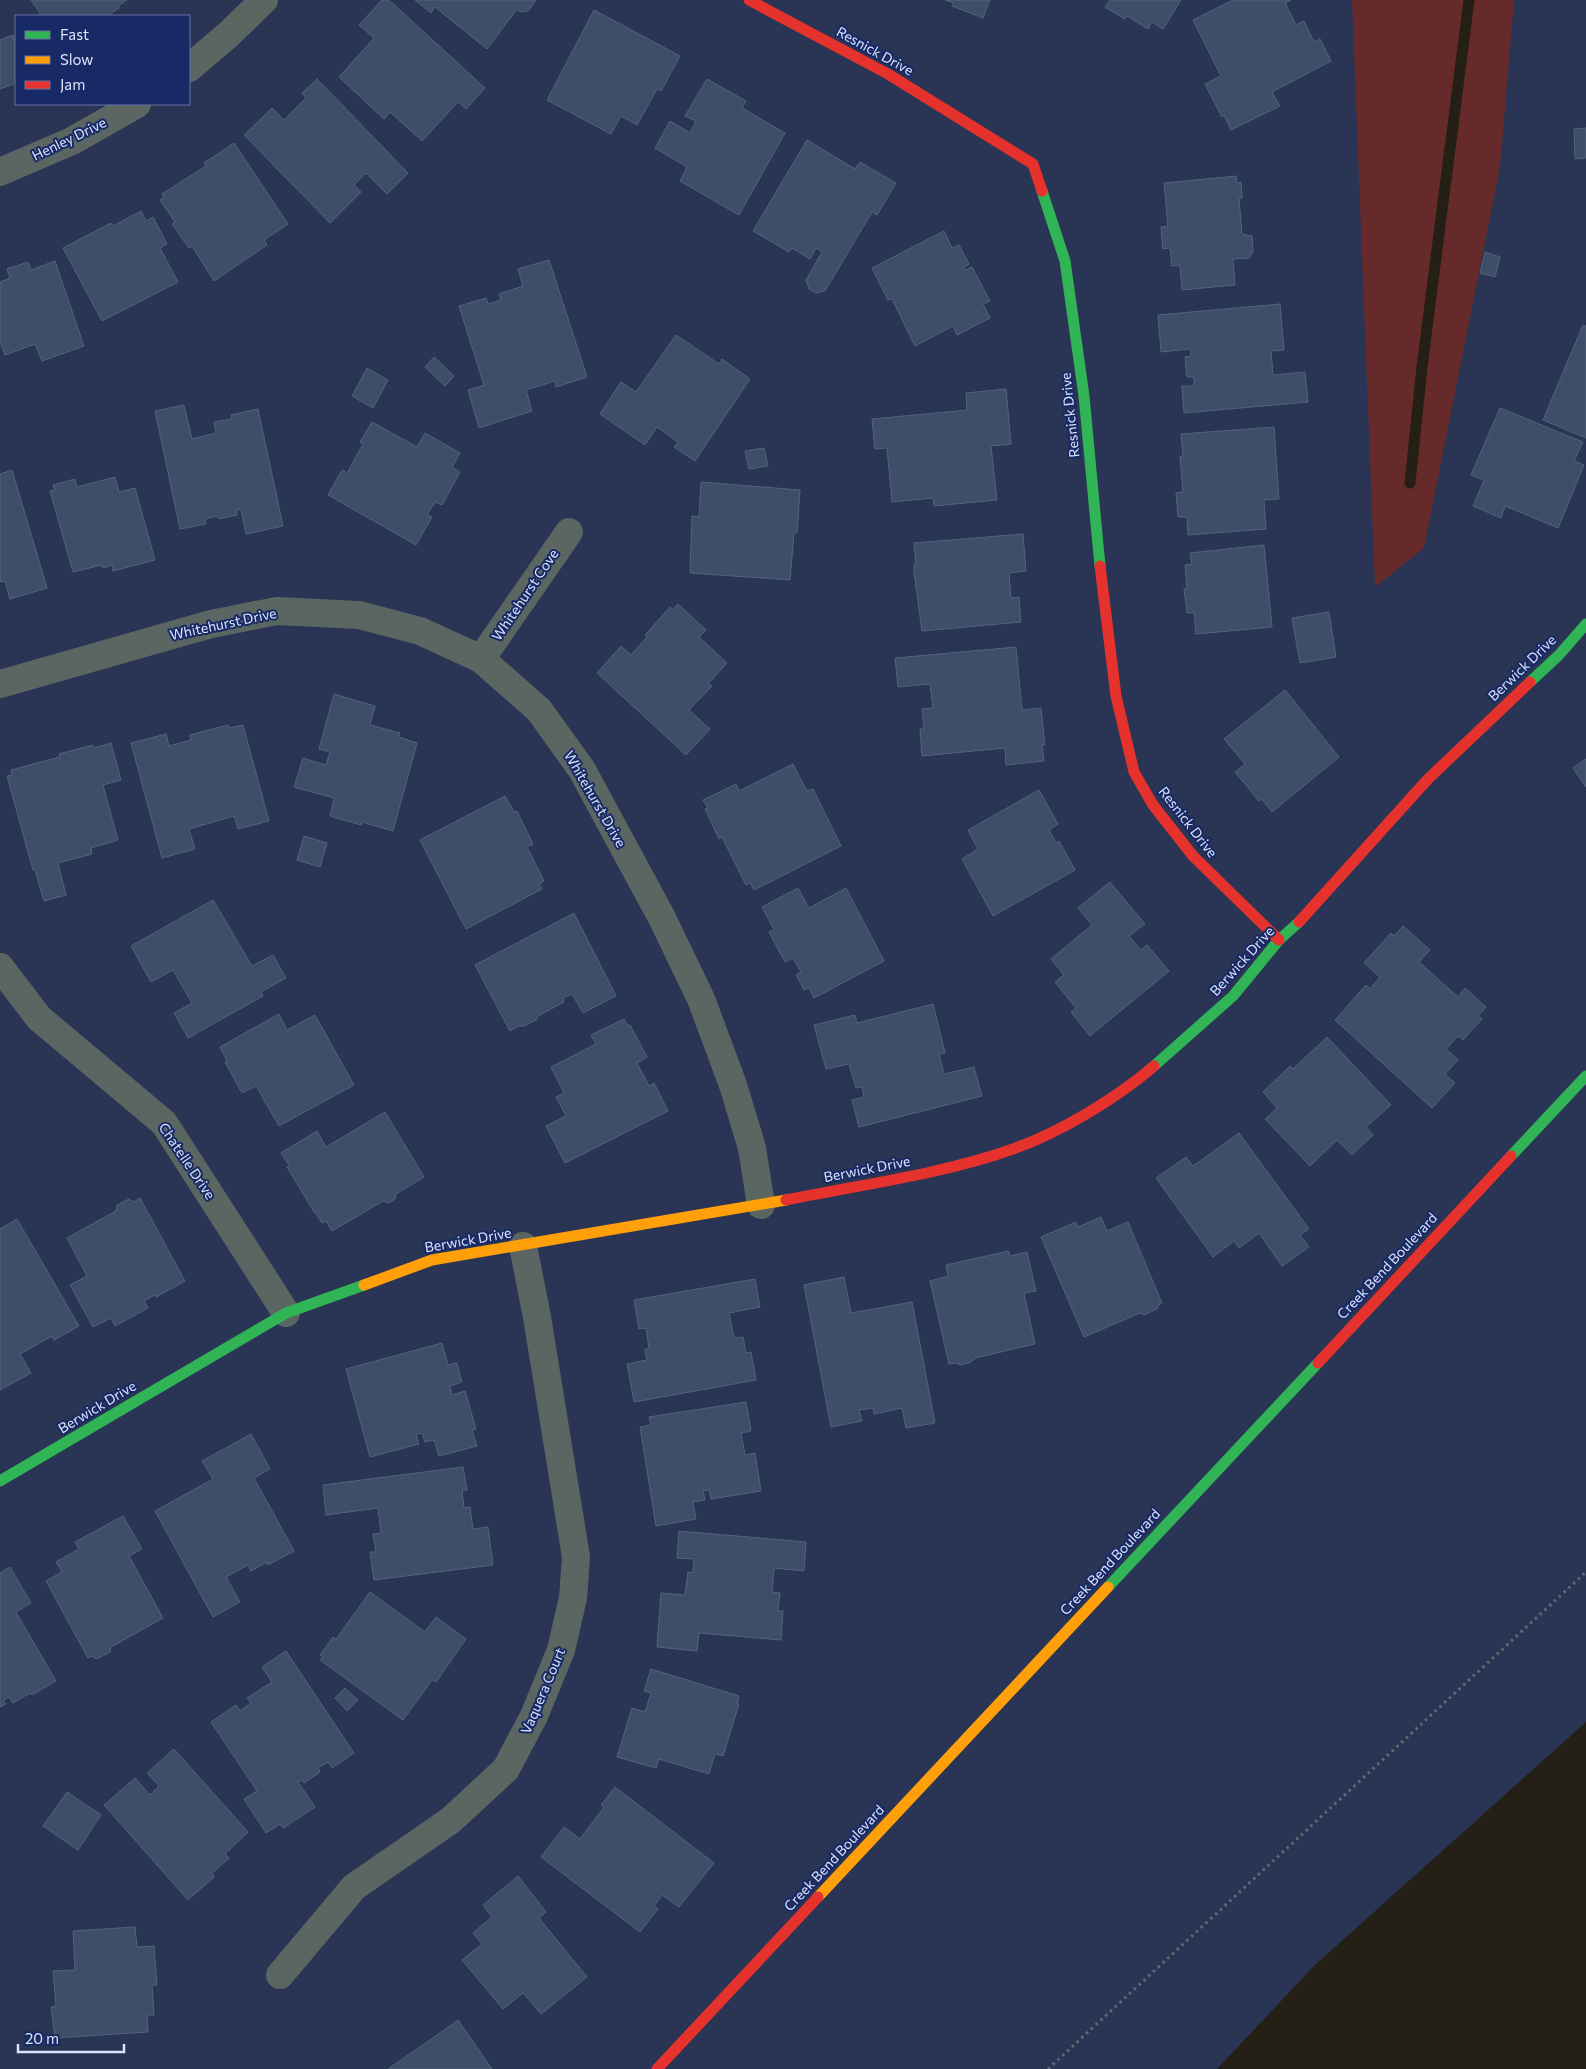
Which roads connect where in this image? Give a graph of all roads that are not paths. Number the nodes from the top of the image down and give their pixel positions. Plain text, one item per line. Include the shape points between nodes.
1 (264, 0) edge
2 (749, 0) edge
3 (190, 67) edge
4 (135, 105) edge
5 (0, 172) edge
6 (568, 532) dead end
7 (1586, 624) edge
8 (481, 659) junction
9 (0, 684) edge
10 (1279, 940) junction
11 (0, 967) edge
12 (1586, 1076) edge
13 (761, 1205) junction
14 (523, 1246) junction
15 (286, 1313) junction
16 (0, 1481) edge
17 (280, 1975) dead end
18 (657, 2069) edge

1 - 3 street
2 - 10 street, Resnick Drive via 888,74 1034,164 1065,261 1084,396 1116,696 1134,772 1153,805 1193,856
4 - 5 street, Henley Drive via 72,141
6 - 8 street, Whitehurst Cove
7 - 10 street, Berwick Drive via 1559,655 1428,779
8 - 9 street, Whitehurst Drive via 420,631 359,615 277,611 211,624
8 - 13 street, Whitehurst Drive via 539,710 582,770 662,918 701,999 733,1085 752,1148
10 - 13 street, Berwick Drive via 1233,996 1146,1073 1081,1118 1014,1150 958,1165
11 - 15 street, Chatelle Drive via 39,1018 164,1123
12 - 18 street, Creek Bend Boulevard
13 - 14 street, Berwick Drive
14 - 15 street, Berwick Drive via 432,1260
14 - 17 street, Vaquera Court via 576,1557 573,1598 561,1650 534,1716 506,1769 451,1820 354,1887
15 - 16 street, Berwick Drive

